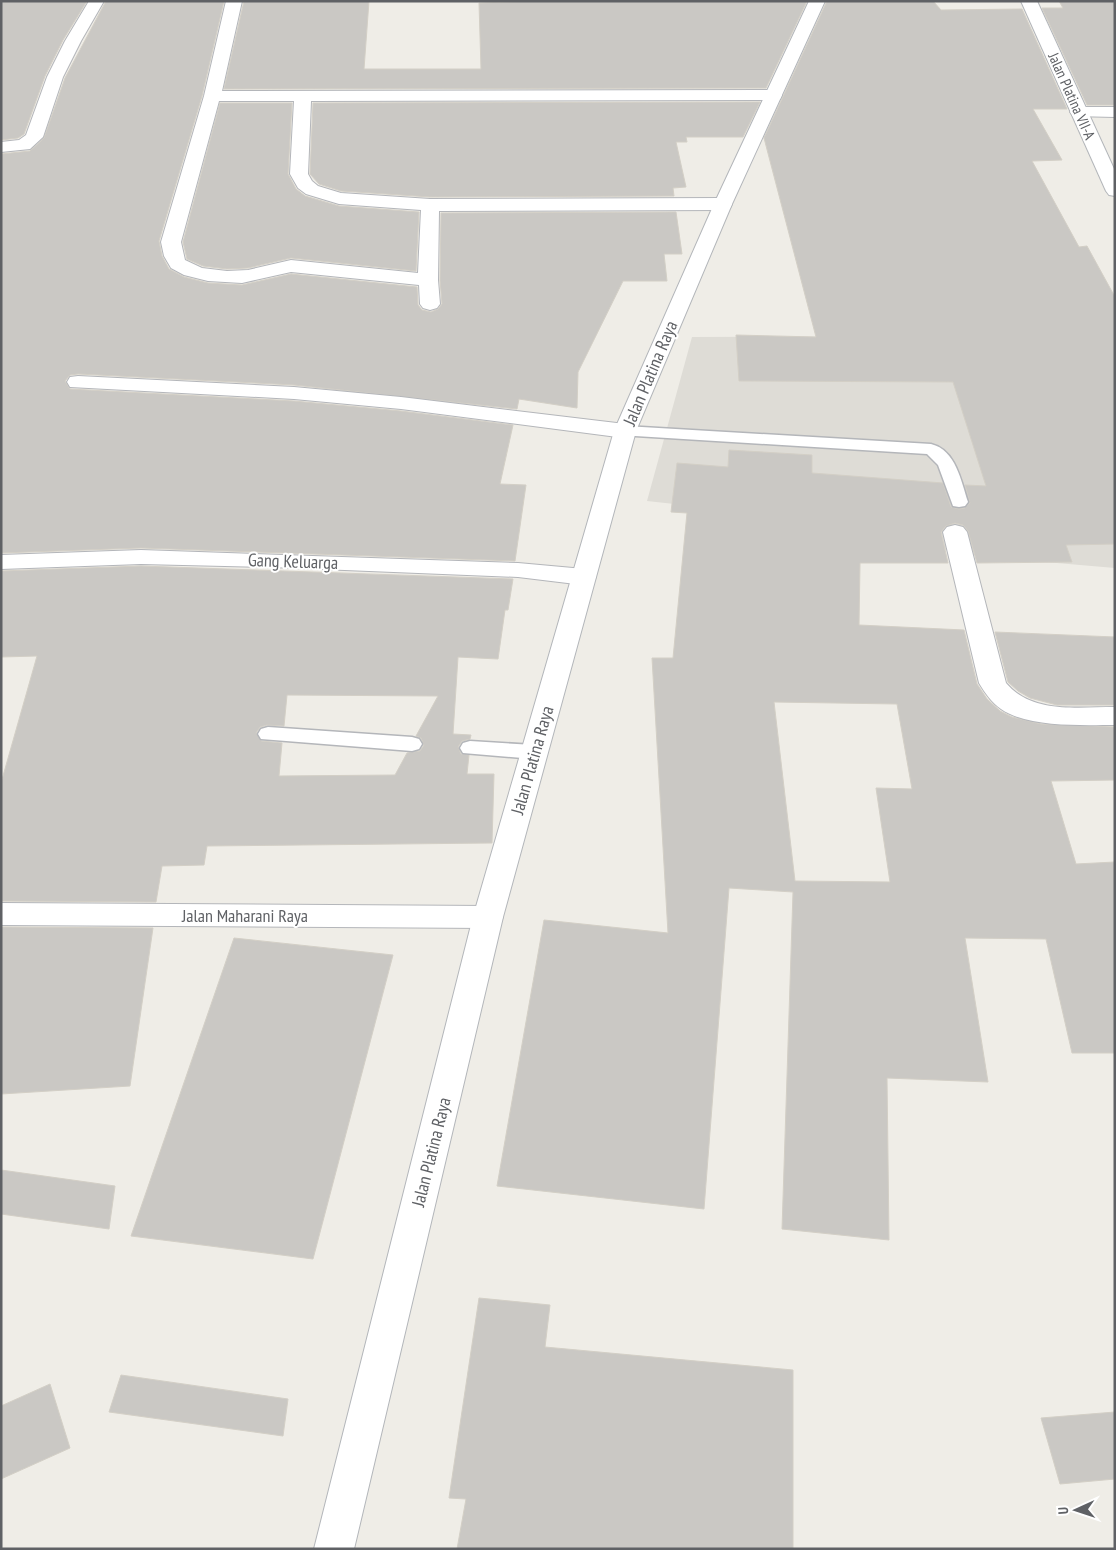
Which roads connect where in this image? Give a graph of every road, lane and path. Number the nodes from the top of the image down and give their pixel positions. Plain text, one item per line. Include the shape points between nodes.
1 (97, 1) edge
2 (234, 1) edge
3 (818, 1) edge
4 (1029, 1) edge
5 (774, 94) junction
6 (212, 96) junction
7 (303, 96) junction
8 (1079, 112) junction
9 (1115, 112) edge
10 (1, 147) edge
11 (1115, 192) edge
12 (430, 204) junction
13 (724, 204) junction
14 (428, 280) junction
15 (430, 304) dead end
16 (78, 382) dead end
17 (625, 432) junction
18 (959, 502) dead end
19 (955, 532) dead end
20 (1, 562) edge
21 (584, 577) junction
22 (1115, 716) edge
23 (268, 734) dead end
24 (412, 744) dead end
25 (470, 748) dead end
26 (534, 752) junction
27 (1, 914) edge
28 (488, 916) junction
29 (334, 1549) edge

1 - 10 street via 55,77 34,138 24,145
2 - 6 street
3 - 5 street, Jalan Platina Raya
4 - 8 street, Jalan Platina VII-A
5 - 7 street
5 - 13 street, Jalan Platina Raya
6 - 7 street
6 - 14 street via 171,242 178,264 196,272 219,276 243,276 291,266
7 - 12 street via 300,174 304,184 324,195 339,198
8 - 9 street
8 - 11 street, Jalan Platina VII-A
12 - 13 street
12 - 14 street
13 - 17 street, Jalan Platina Raya
14 - 15 street
16 - 17 street via 294,393
17 - 18 lane via 931,449 946,460
17 - 21 street, Jalan Platina Raya
19 - 22 street via 992,683 1001,694 1031,712
20 - 21 street, Gang Keluarga via 141,557 252,559 518,570
21 - 26 street, Jalan Platina Raya
23 - 24 lane
25 - 26 lane
26 - 28 street, Jalan Platina Raya
27 - 28 street, Jalan Maharani Raya
28 - 29 street, Jalan Platina Raya

